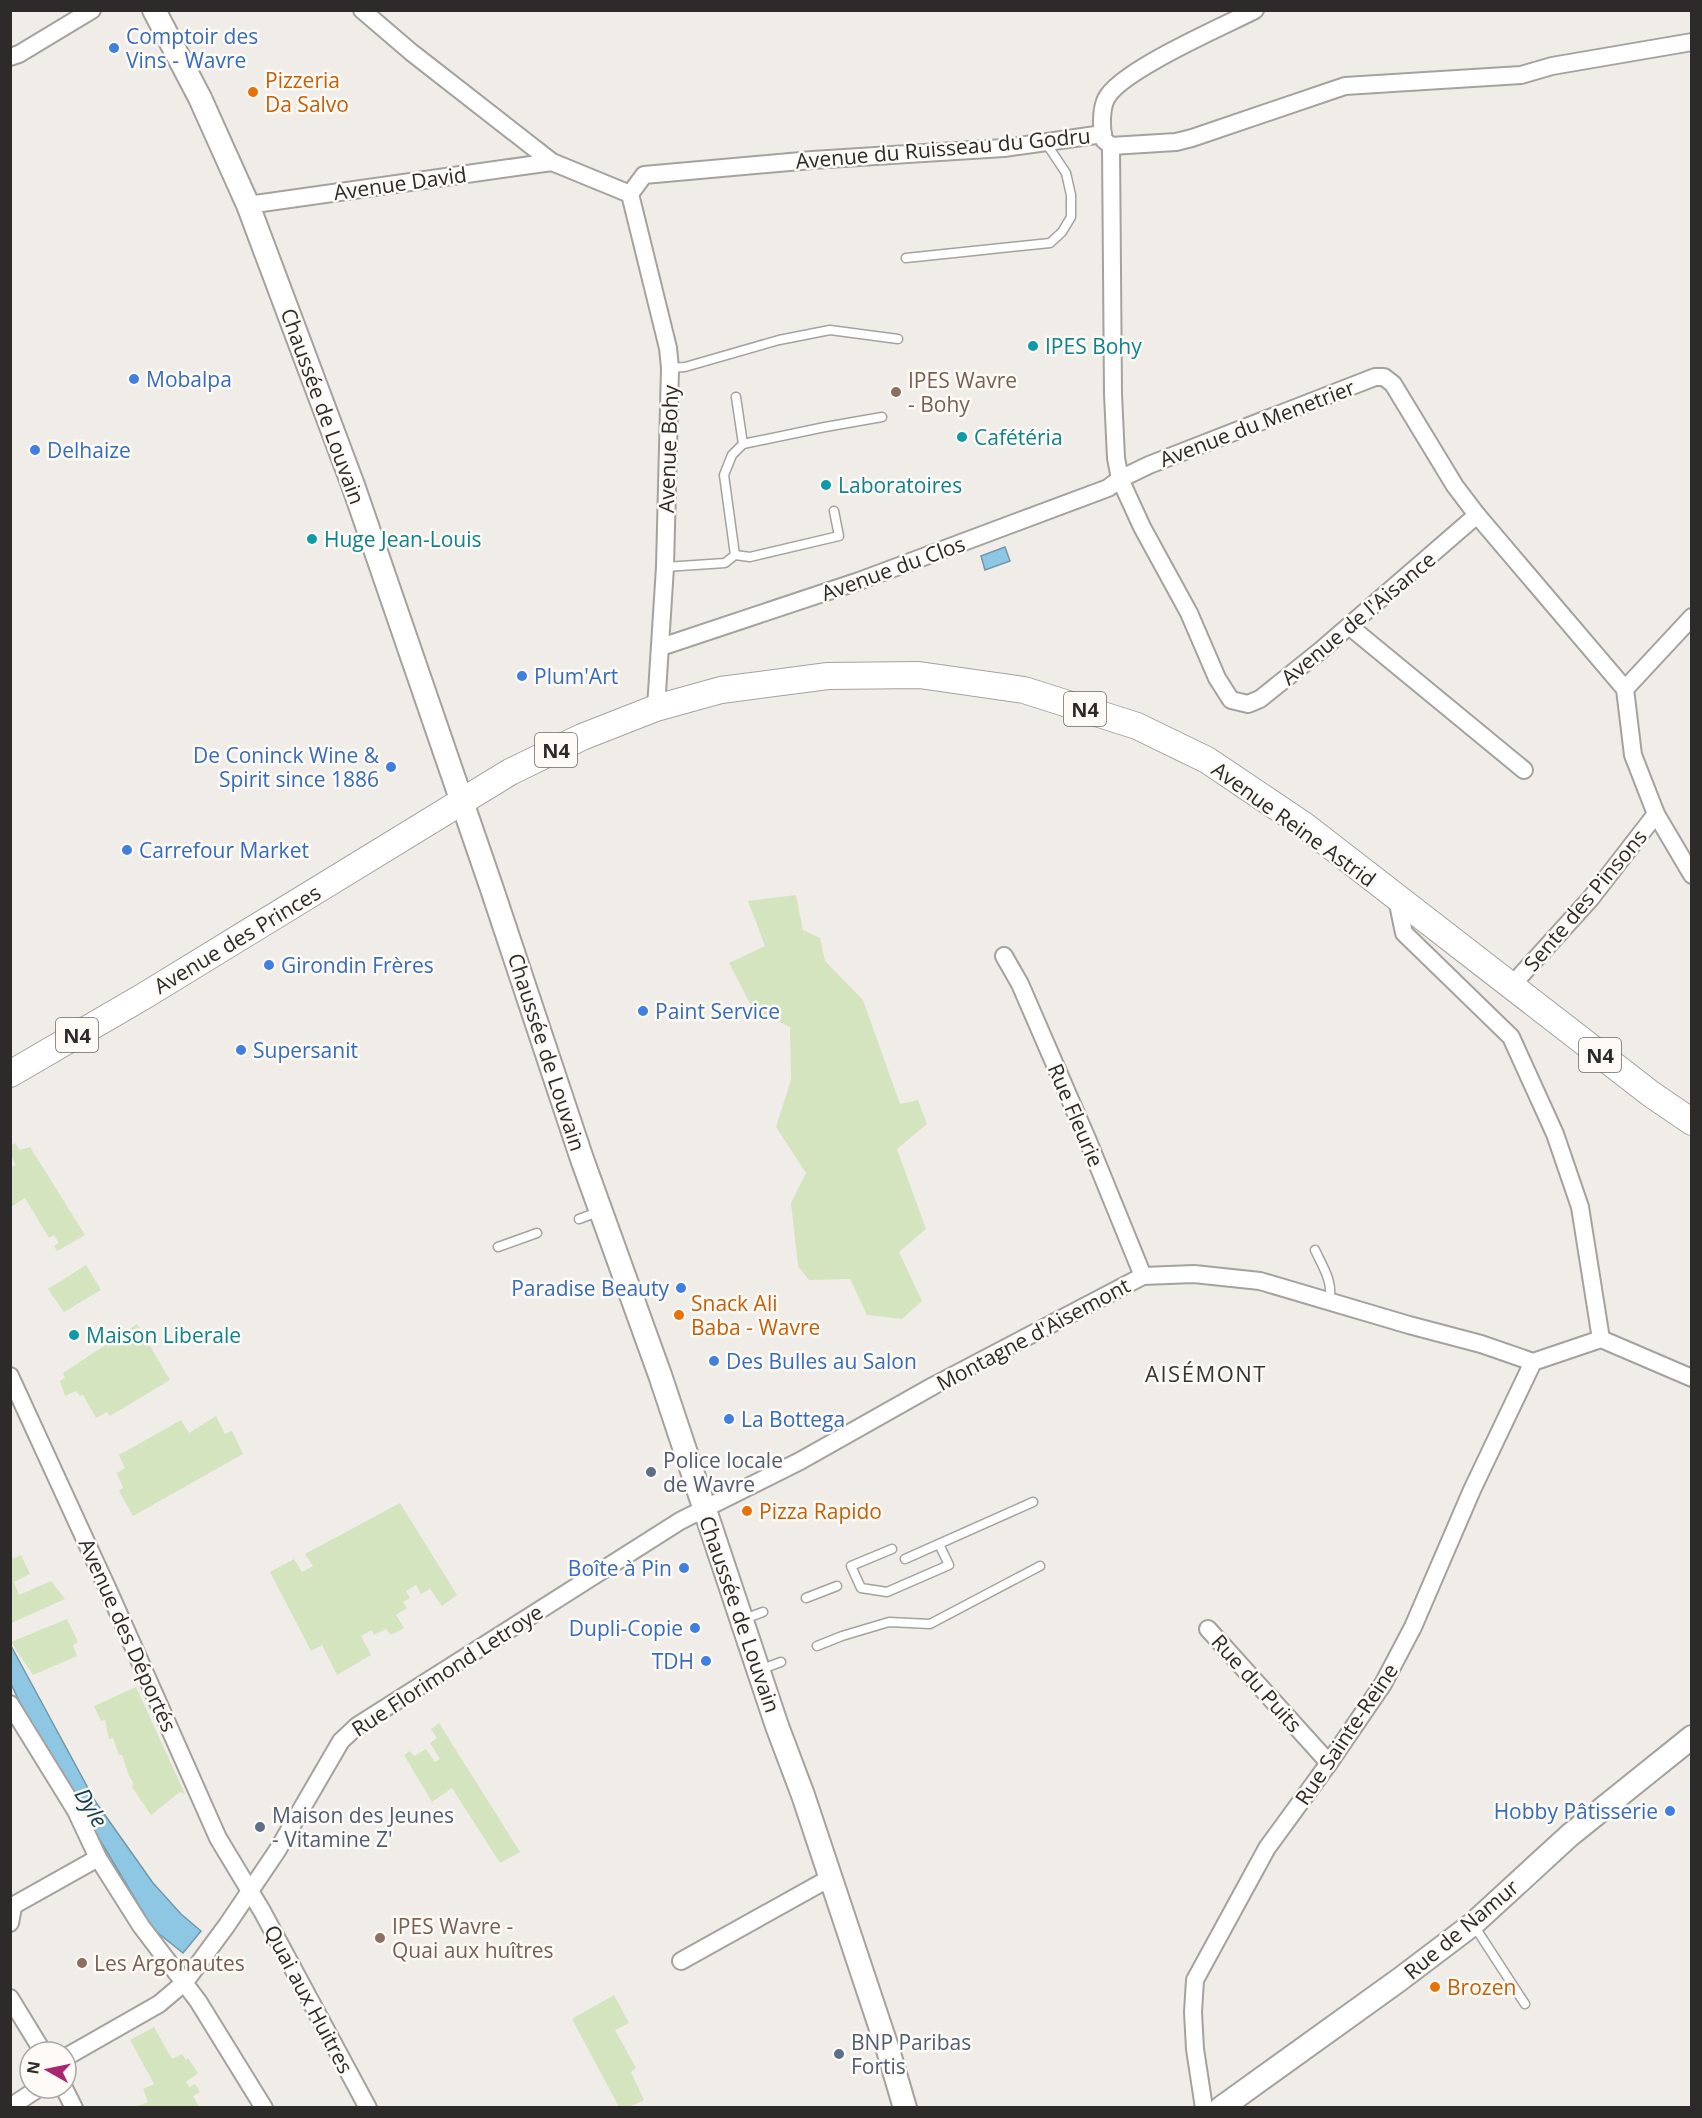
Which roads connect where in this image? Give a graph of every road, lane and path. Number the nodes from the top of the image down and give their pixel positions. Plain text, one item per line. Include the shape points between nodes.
1 (92, 10) edge
2 (154, 10) edge
3 (362, 10) edge
4 (1255, 10) edge
5 (1692, 42) edge
6 (10, 57) edge
7 (1107, 140) junction
8 (1046, 143) junction
9 (552, 162) junction
10 (630, 194) junction
11 (248, 205) junction
12 (906, 258) dead end
13 (898, 339) dead end
14 (670, 368) junction
15 (736, 397) dead end
16 (882, 417) dead end
17 (743, 444) junction
18 (1120, 479) junction
19 (834, 511) dead end
20 (1477, 515) junction
21 (735, 555) junction
22 (665, 567) junction
23 (1692, 617) edge
24 (1349, 626) junction
25 (661, 647) junction
26 (1625, 689) junction
27 (657, 708) junction
28 (1524, 770) dead end
29 (461, 802) junction
30 (1656, 814) junction
31 (1692, 875) edge
32 (1397, 899) junction
33 (1004, 957) dead end
34 (1512, 986) junction
35 (10, 1074) edge
36 (1692, 1122) edge
37 (602, 1210) junction
38 (579, 1219) dead end
39 (537, 1233) dead end
40 (498, 1247) dead end
41 (1315, 1250) dead end
42 (1143, 1276) junction
43 (1329, 1303) junction
44 (1601, 1339) junction
45 (1533, 1362) junction
46 (10, 1376) edge
47 (1692, 1378) edge
48 (1033, 1502) dead end
49 (704, 1509) junction
50 (939, 1544) junction
51 (892, 1549) dead end
52 (905, 1559) dead end
53 (1041, 1566) dead end
54 (837, 1586) dead end
55 (806, 1598) dead end
56 (763, 1612) dead end
57 (742, 1619) junction
58 (1208, 1629) dead end
59 (817, 1646) dead end
60 (781, 1662) dead end
61 (759, 1670) junction
62 (10, 1704) edge
63 (1692, 1737) edge
64 (1329, 1763) junction
65 (99, 1858) junction
66 (830, 1878) junction
67 (250, 1892) junction
68 (10, 1923) edge
69 (1473, 1924) junction
70 (681, 1961) dead end
71 (185, 1982) junction
72 (10, 1998) edge
73 (1525, 2004) dead end
74 (36, 2040) edge
75 (78, 2050) edge
76 (264, 2108) edge
77 (368, 2108) edge
78 (905, 2108) edge
79 (1204, 2108) edge
80 (1221, 2108) edge

1 - 6 street
2 - 11 main road, Chaussée de Louvain via 200,98
3 - 9 street
4 - 7 street via 1156,59 1114,88 1103,106
5 - 7 street, Avenue du Ruisseau du Godru via 1521,75 1345,86 1176,142
7 - 8 street, Avenue du Ruisseau du Godru
7 - 18 street via 1113,394
8 - 10 street, Avenue du Ruisseau du Godru via 644,176
8 - 12 lane via 1066,173 1071,195 1071,217 1050,243
9 - 10 street
9 - 11 street, Avenue David
10 - 14 street, Avenue Bohy
11 - 29 main road, Chaussée de Louvain via 353,485
13 - 14 lane via 831,330
14 - 22 street, Avenue Bohy
15 - 17 lane
16 - 17 lane
17 - 21 lane via 732,455 724,474
18 - 20 street, Avenue du Menetrier via 1375,377 1384,377 1393,384
18 - 24 street, Avenue de l'Aisance via 1189,613 1217,678 1232,700 1248,704 1260,699
18 - 25 street, Avenue du Clos via 1108,488 911,562
19 - 21 lane via 839,536 750,557
20 - 24 street, Avenue de l'Aisance
20 - 26 street
21 - 22 lane via 725,563
22 - 25 street, Avenue Bohy
23 - 26 street
24 - 28 street
25 - 27 street, Avenue Bohy
26 - 30 street via 1633,755
27 - 29 main road, Avenue Reine Astrid / N4 via 582,737 510,772
27 - 32 main road, Avenue Reine Astrid / N4 via 721,690 828,676 919,675 1024,690 1137,726 1207,760 1305,826
29 - 35 main road, Avenue des Princes / N4
29 - 37 main road, Chaussée de Louvain
30 - 31 street
30 - 34 street, Sente des Pinsons via 1591,898
32 - 34 main road, Avenue Reine Astrid / N4
32 - 44 street via 1404,933 1511,1037 1555,1134 1580,1207
33 - 42 street, Rue Fleurie via 1020,984
34 - 36 main road, Avenue Reine Astrid / N4
37 - 38 lane
37 - 49 main road, Chaussée de Louvain
39 - 40 lane
41 - 43 lane via 1332,1289
42 - 43 street, Montagne d'Aisemont via 1194,1274 1260,1281
42 - 49 street, Montagne d'Aisemont
43 - 45 street, Montagne d'Aisemont
44 - 45 street
44 - 47 street
45 - 64 street, Rue Sainte-Reine via 1413,1627 1383,1684
46 - 67 street, Avenue des Déportés via 218,1838
48 - 50 lane
49 - 57 main road, Chaussée de Louvain
49 - 67 street, Rue Florimond Letroye via 357,1726 341,1741
50 - 51 lane via 949,1565 887,1592 861,1588 851,1566
50 - 52 lane
53 - 59 lane via 930,1624 889,1622
54 - 55 lane
56 - 57 lane
57 - 61 main road, Chaussée de Louvain
58 - 64 street, Rue du Puits
60 - 61 lane
61 - 66 main road, Chaussée de Louvain
62 - 65 street via 76,1811
63 - 69 main road, Rue de Namur via 1570,1835
64 - 79 street, Rue Sainte-Reine via 1267,1848 1195,1980 1195,2049
65 - 68 street via 16,1904
65 - 71 street via 141,1926
66 - 70 street
66 - 78 main road, Chaussée de Louvain
67 - 71 street, Rue Florimond Letroye
67 - 77 street, Quai aux Huitres
69 - 73 lane
69 - 80 main road, Rue de Namur
71 - 75 street, Rue Florimond Letroye via 159,2004
71 - 76 street
72 - 74 street

